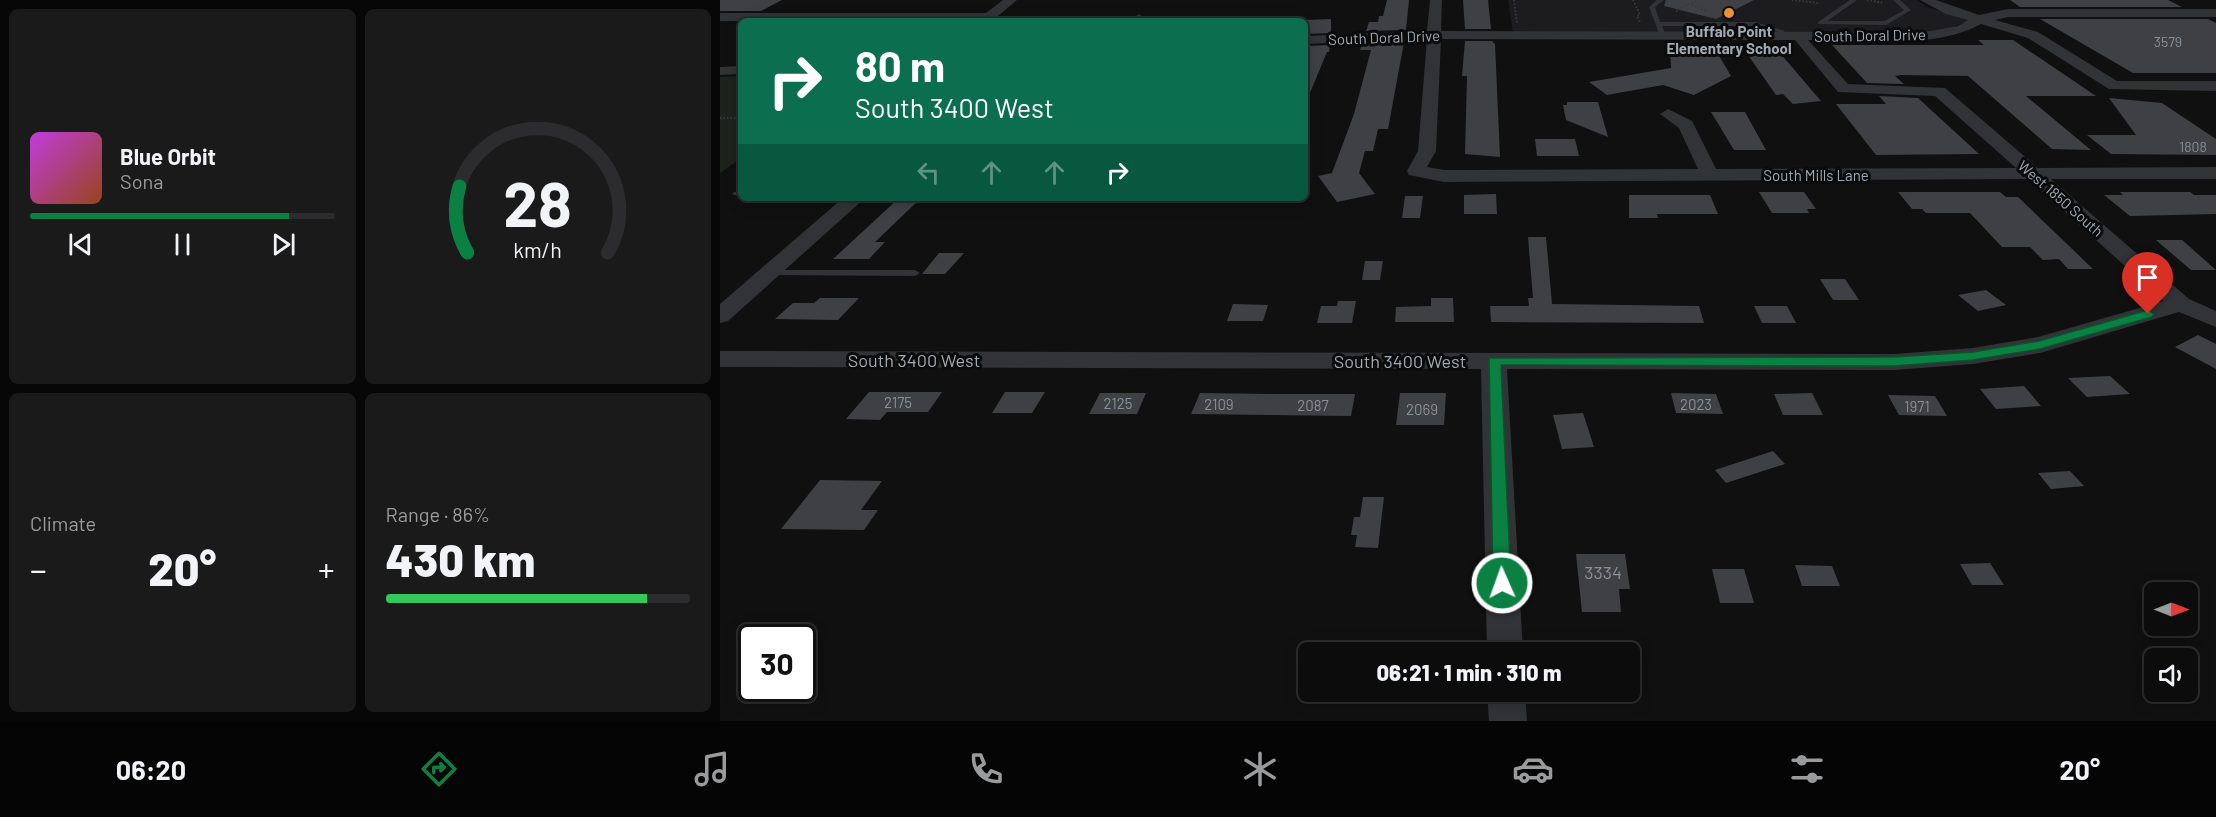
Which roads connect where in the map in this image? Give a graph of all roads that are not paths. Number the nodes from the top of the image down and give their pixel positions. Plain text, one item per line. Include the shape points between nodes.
1 (1011, 0) edge
2 (1436, 0) edge
3 (1661, 0) edge
4 (1854, 0) edge
5 (1896, 0) edge
6 (1926, 0) edge
7 (2216, 13) edge
8 (2142, 14) junction
9 (720, 17) edge
10 (853, 18) edge
11 (987, 18) edge
12 (1980, 19) junction
13 (1820, 23) junction
14 (2170, 27) dead end
15 (1661, 30) junction
16 (1782, 31) dead end
17 (1434, 35) junction
18 (1830, 36) junction
19 (1308, 40) edge
20 (1801, 41) dead end
21 (738, 70) edge
22 (720, 71) edge
23 (2216, 86) edge
24 (1668, 114) dead end
25 (2216, 173) edge
26 (2035, 175) junction
27 (1710, 176) junction
28 (852, 201) edge
29 (769, 273) junction
30 (915, 273) dead end
31 (2181, 304) junction
32 (720, 316) edge
33 (2216, 320) edge
34 (720, 359) edge
35 (1494, 361) junction
36 (1505, 642) edge
37 (1507, 702) edge
38 (1508, 721) edge

1 - 11 street
2 - 17 street
3 - 15 lane via 1652,7
4 - 13 lane
5 - 13 lane via 1908,10 1886,23
6 - 12 street
7 - 8 street, South Doral Drive
8 - 12 street, South Doral Drive via 2008,13
8 - 14 street
9 - 10 street
12 - 18 street, South Doral Drive via 1962,29 1925,36
12 - 23 street via 2033,35 2114,86
13 - 18 lane
15 - 16 lane via 1755,24
15 - 17 street, South Doral Drive
15 - 18 street, South Doral Drive
17 - 19 street, South Doral Drive
17 - 27 street, South Mills Lane via 1427,152 1416,171 1444,176
20 - 26 street, West 1850 South via 1844,89 1939,91
21 - 22 street
24 - 27 street via 1686,125
25 - 26 street, South Mills Lane
26 - 27 street, South Mills Lane
26 - 31 street, West 1850 South
28 - 29 street
29 - 30 lane
29 - 32 street
31 - 33 street, West 1850 South
31 - 35 street, South 3400 West via 2040,345 1973,356 1894,362
34 - 35 street, South 3400 West
35 - 36 street
37 - 38 street

